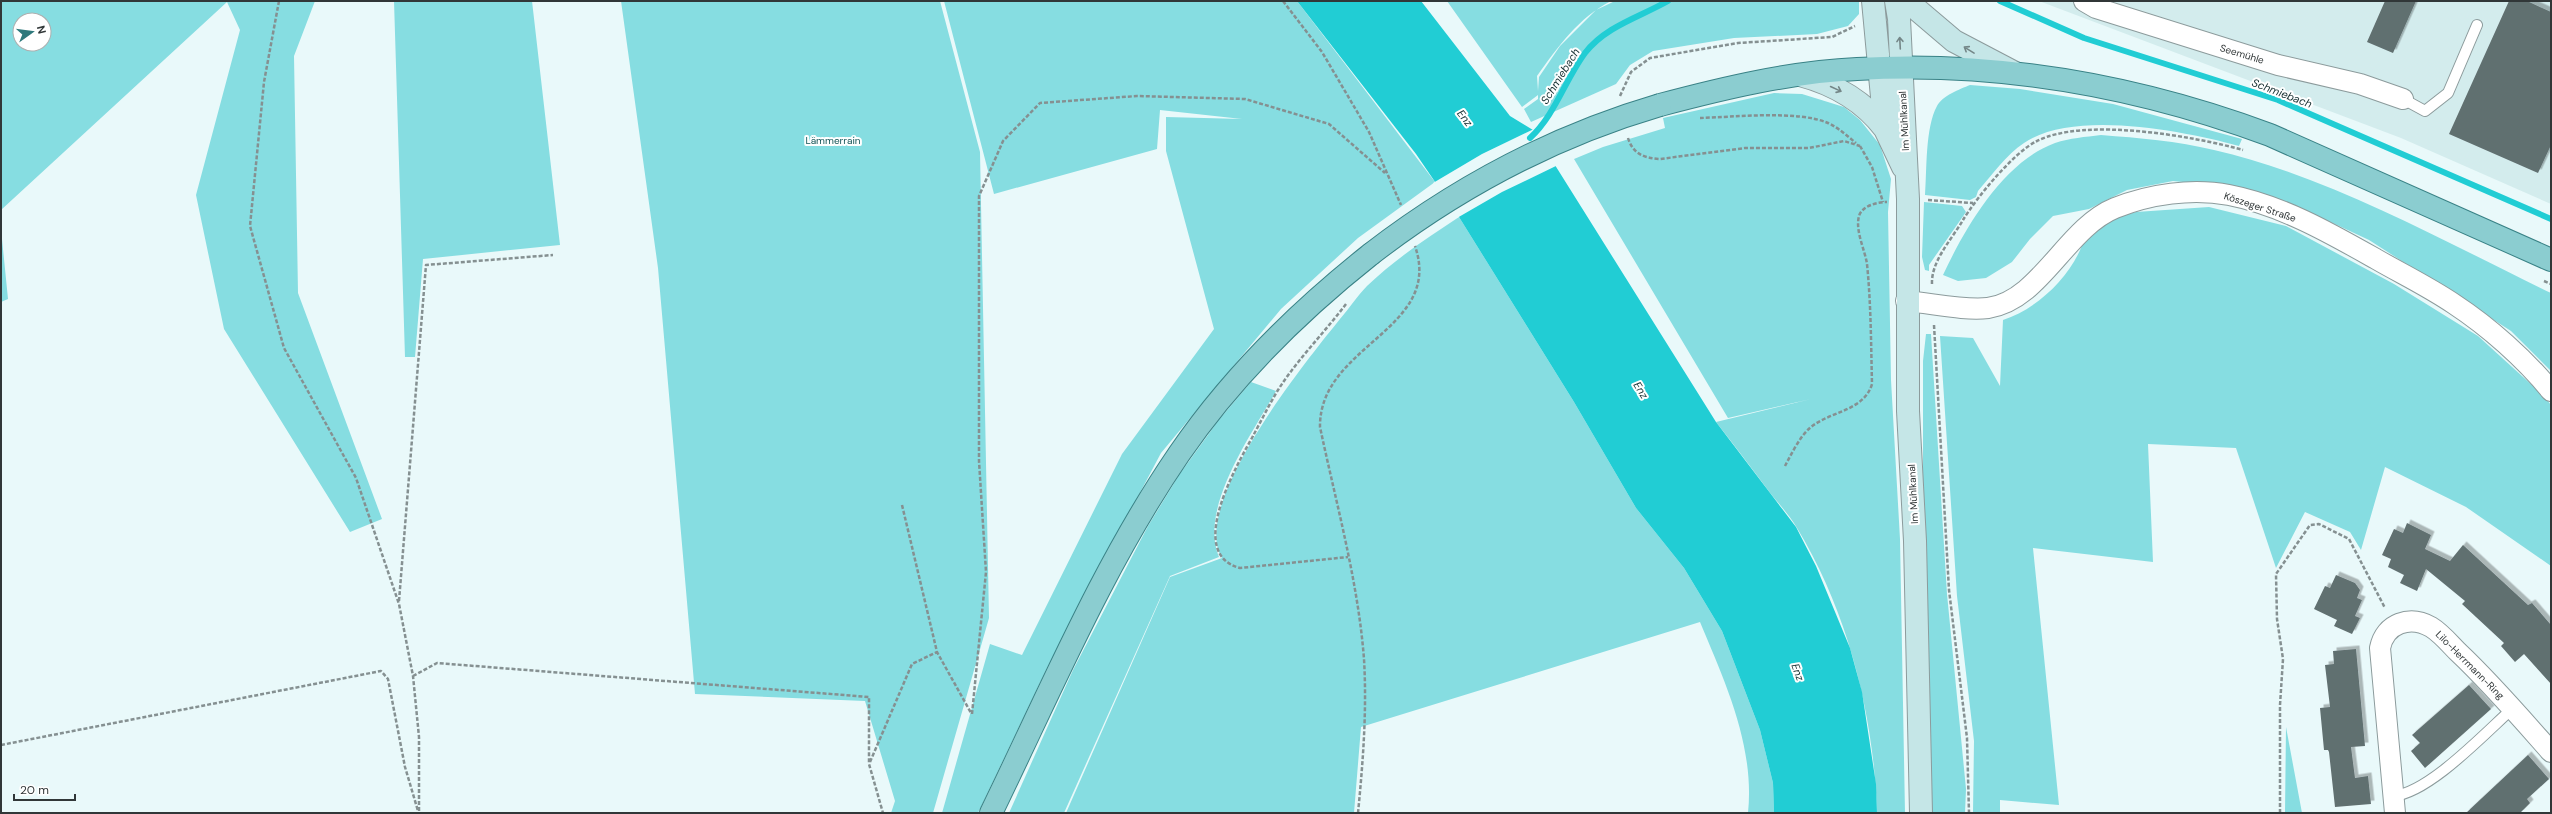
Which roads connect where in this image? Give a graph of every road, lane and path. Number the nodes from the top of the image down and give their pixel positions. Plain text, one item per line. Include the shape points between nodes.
1 (279, 1) edge
2 (1283, 1) edge
3 (1873, 1) edge
4 (1896, 1) edge
5 (1907, 1) edge
6 (2084, 1) edge
7 (2477, 25) dead end
8 (1901, 67) junction
9 (1879, 68) junction
10 (2016, 73) junction
11 (1800, 75) junction
12 (2403, 99) joint
13 (1695, 118) dead end
14 (1884, 129) junction
15 (1385, 173) junction
16 (1906, 176) junction
17 (1908, 199) junction
18 (1403, 210) dead end
19 (1413, 238) dead end
20 (553, 255) dead end
21 (2551, 260) edge
22 (1906, 301) junction
23 (1348, 302) dead end
24 (1933, 303) junction
25 (2551, 391) edge
26 (1785, 466) dead end
27 (902, 505) dead end
28 (1348, 557) junction
29 (399, 604) junction
30 (2394, 625) junction
31 (937, 652) junction
32 (413, 676) junction
33 (2512, 708) junction
34 (1, 745) edge
35 (2551, 752) edge
36 (869, 764) junction
37 (2394, 804) edge
38 (883, 813) edge
39 (991, 813) edge
40 (1358, 813) edge
41 (1921, 813) edge
42 (1969, 813) edge
43 (2280, 813) edge

1 - 29 path via 264,82 250,226 284,348 356,478
2 - 15 path via 1322,52 1369,132
3 - 9 street, Im Mühlkanal
8 -> 4 street, Im Mühlkanal
10 -> 5 street via 1954,41
6 - 12 street, Seemühle via 2096,8 2278,65 2360,84
7 - 12 lane via 2448,93 2425,111
8 - 9 main road
8 - 10 main road via 1970,68
8 - 16 street, Im Mühlkanal
9 - 11 main road
9 - 14 street, Im Mühlkanal
10 - 21 main road via 2127,91 2233,121 2374,180
11 -> 14 street via 1816,79 1846,94 1863,105
11 - 39 main road, bridge via 1660,105 1593,127 1508,166 1427,213 1371,254 1315,301 1254,362 1180,452 1117,554
13 - 26 path via 1792,116 1814,118 1829,123 1864,150 1883,202 1861,212 1858,222 1867,262 1869,290 1872,384 1870,392 1858,403 1822,419 1810,428
14 - 16 street, Im Mühlkanal
15 - 18 path
15 - 31 path via 1329,124 1245,99 1136,96 1040,103 1003,141 979,196 979,461 986,572 972,714
16 - 17 street, Im Mühlkanal
17 - 22 street, Im Mühlkanal
17 - 24 path via 1973,203 1935,265 1932,281
19 - 28 path via 1421,270 1414,297 1400,315 1336,377 1321,407 1320,427
20 - 29 path via 426,265
22 - 24 street, Köszeger Straße
22 - 41 street, Im Mühlkanal
23 - 28 path via 1278,390 1234,471 1218,512 1215,531 1218,552 1222,559 1240,568
24 - 25 street, Köszeger Straße via 1989,308 2010,300 2028,289 2079,233 2098,217 2115,208 2176,193 2229,195 2287,214 2325,231 2454,304 2502,342
24 - 42 path via 1949,590 1967,738
27 - 31 path
28 - 40 path via 1360,623 1365,692
29 - 32 path
30 - 33 street, Lilo-Herrmann-Ring via 2412,621 2431,627 2478,670
30 - 37 street via 2383,637 2380,648
30 - 43 path via 2349,540 2319,524 2310,525 2276,574 2277,619 2282,659
31 - 36 path via 912,664
32 - 34 path via 419,737 419,813 405,767 388,678 381,671
32 - 36 path via 437,663 869,697
33 - 35 street, Lilo-Herrmann-Ring
33 - 37 lane via 2432,779 2402,795
36 - 38 path

